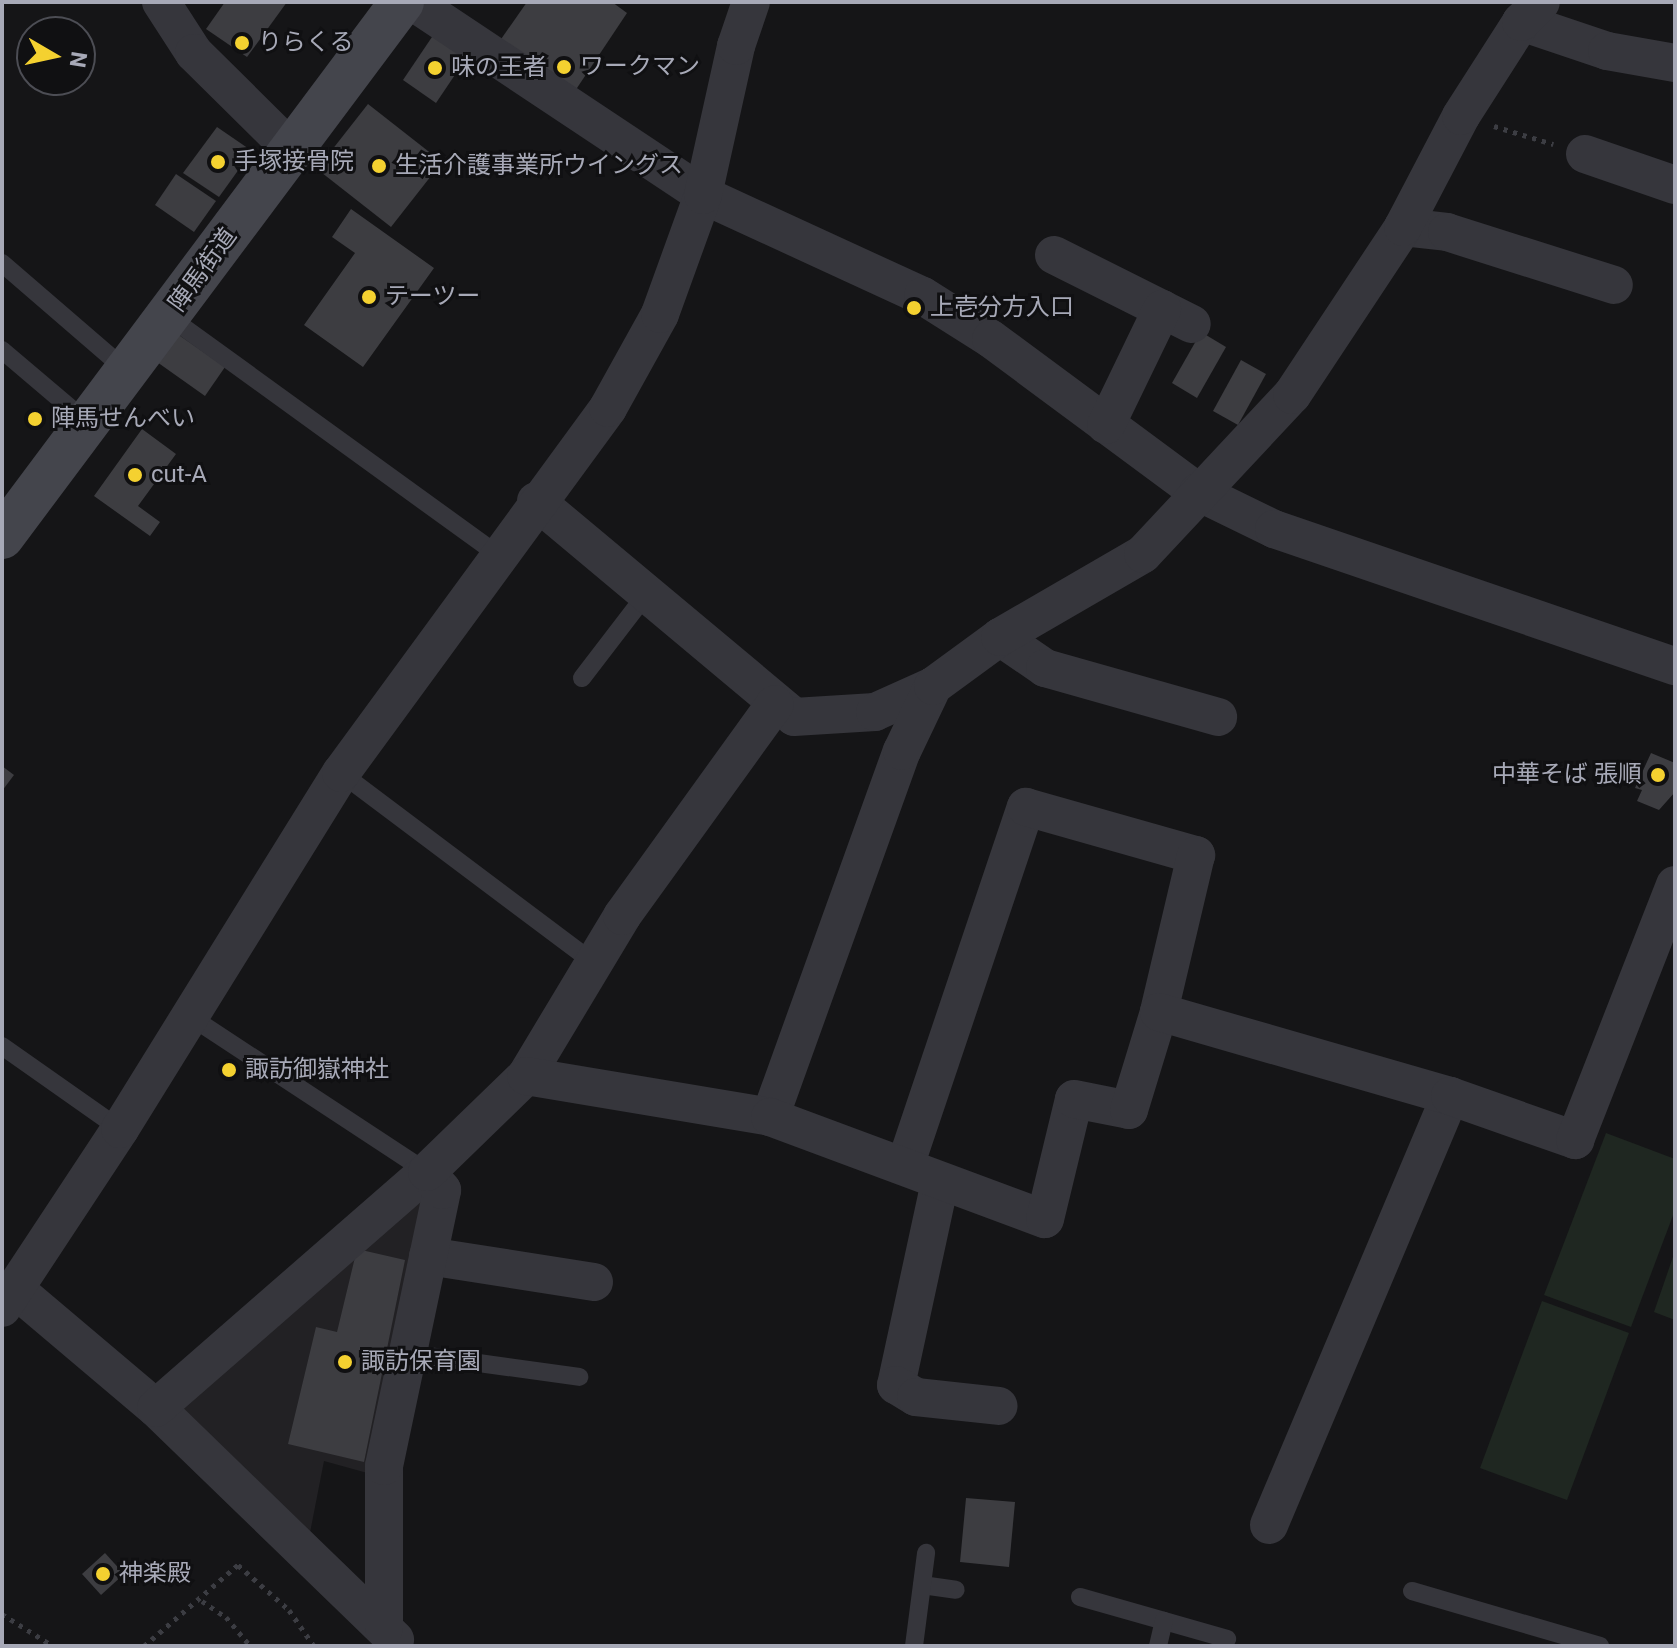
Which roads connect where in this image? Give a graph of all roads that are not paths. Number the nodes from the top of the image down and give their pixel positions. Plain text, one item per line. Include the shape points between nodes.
1 (161, 2) edge
2 (402, 2) edge
3 (413, 2) edge
4 (751, 2) edge
5 (1531, 12) edge
6 (1675, 63) edge
7 (291, 149) junction
8 (1585, 154) road end
9 (1675, 185) edge
10 (703, 195) junction
11 (1403, 227) junction
12 (1054, 255) dead end
13 (2, 263) edge
14 (1614, 285) dead end
15 (168, 316) junction
16 (2, 350) edge
17 (127, 371) junction
18 (88, 423) junction
19 (1106, 425) junction
20 (1198, 492) junction
21 (536, 501) junction
22 (2, 537) edge
23 (497, 554) junction
24 (648, 592) junction
25 (1000, 637) junction
26 (1675, 666) edge
27 (582, 678) dead end
28 (933, 686) junction
29 (775, 704) junction
30 (1218, 717) dead end
31 (341, 773) junction
32 (1675, 885) edge
33 (593, 962) junction
34 (1159, 1012) junction
35 (188, 1015) junction
36 (2, 1046) edge
37 (526, 1076) junction
38 (1450, 1096) junction
39 (770, 1117) junction
40 (120, 1129) junction
41 (905, 1166) junction
42 (427, 1172) junction
43 (940, 1182) junction
44 (428, 1256) junction
45 (594, 1282) dead end
46 (8, 1298) edge
47 (407, 1353) junction
48 (579, 1377) dead end
49 (999, 1406) dead end
50 (156, 1408) junction
51 (1269, 1525) dead end
52 (926, 1553) dead end
53 (922, 1585) junction
54 (956, 1590) dead end
55 (1412, 1591) dead end
56 (1080, 1597) dead end
57 (1164, 1621) junction
58 (392, 1637) edge
59 (1227, 1639) dead end
60 (914, 1646) edge
61 (1158, 1646) edge
62 (1600, 1646) edge

1 - 7 street via 194,53
2 - 7 main road, 陣馬街道
3 - 10 street
4 - 10 street
5 - 6 street via 1607,51
5 - 11 street via 1461,116
7 - 15 main road, 陣馬街道
8 - 9 street
10 - 19 street via 923,296 991,339
10 - 21 street via 660,314 608,408
11 - 14 street via 1447,232
11 - 20 street via 1292,395
12 - 19 street via 1177,316
13 - 17 lane
15 - 17 main road, 陣馬街道
15 - 23 lane
16 - 18 lane
17 - 18 main road, 陣馬街道
18 - 22 main road, 陣馬街道
19 - 20 street
20 - 25 street via 1143,554
20 - 26 street via 1274,529
21 - 23 street
21 - 24 street
23 - 31 street
24 - 27 lane
24 - 29 street
25 - 28 street
25 - 30 street via 1045,668
28 - 29 street via 875,712 794,717
28 - 39 street via 902,751
29 - 33 street
31 - 33 lane
31 - 35 street
32 - 38 street via 1575,1140
33 - 37 street
34 - 38 street
34 - 41 street via 1196,855 1026,807
34 - 43 street via 1129,1110 1074,1099 1045,1219
35 - 40 street
35 - 42 lane
36 - 40 lane
37 - 39 street
37 - 42 street
38 - 51 street
39 - 41 street
40 - 46 street
41 - 43 street
42 - 44 street via 442,1190
42 - 50 street
43 - 49 street via 896,1385 916,1397
44 - 45 street
44 - 47 street
46 - 50 street
47 - 48 lane
47 - 58 street via 384,1466
50 - 58 street
52 - 53 lane
53 - 54 lane
53 - 60 lane
55 - 62 lane
56 - 57 lane
57 - 59 lane
57 - 61 lane

